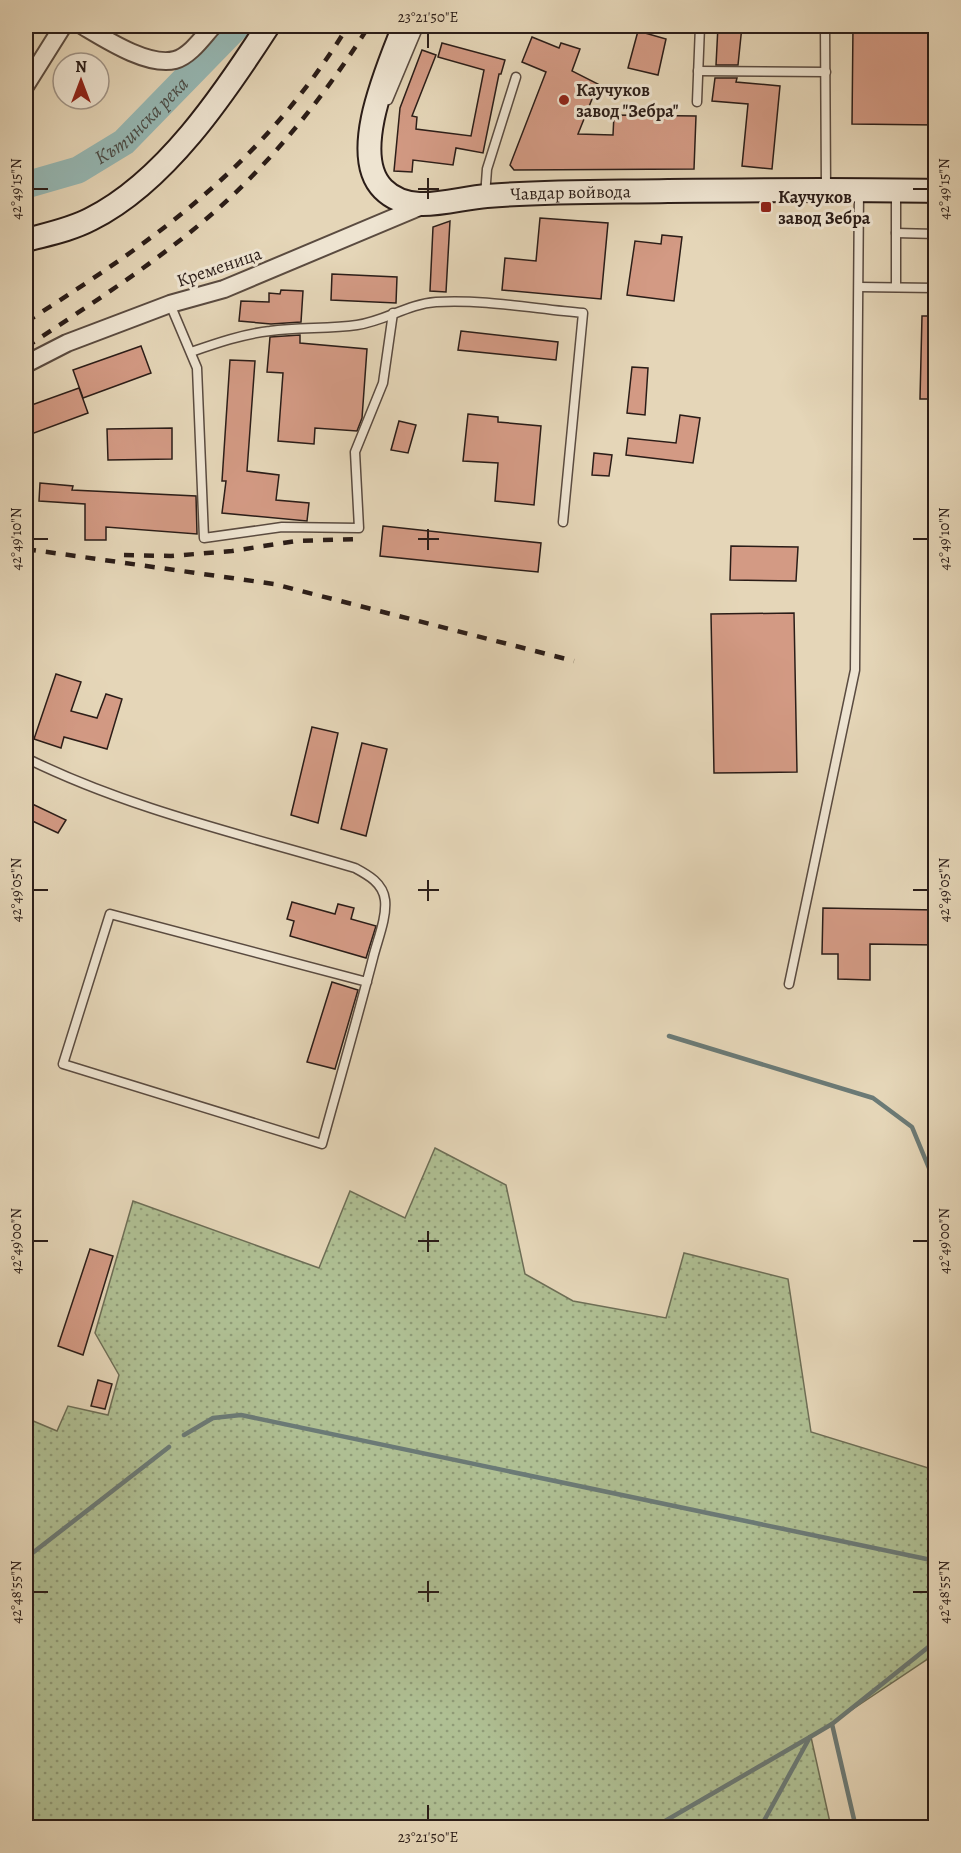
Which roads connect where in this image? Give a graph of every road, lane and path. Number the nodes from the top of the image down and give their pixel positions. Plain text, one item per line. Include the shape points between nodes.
1 (63, 26) edge
2 (83, 26) edge
3 (213, 26) edge
4 (268, 26) edge
5 (404, 26) edge
6 (419, 26) edge
7 (700, 26) edge
8 (825, 26) edge
9 (698, 71) junction
10 (826, 72) junction
11 (516, 77) dead end
12 (26, 85) edge
13 (697, 102) dead end
14 (369, 145) junction
15 (826, 189) junction
16 (860, 189) junction
17 (896, 190) junction
18 (936, 191) edge
19 (485, 196) junction
20 (424, 205) junction
21 (896, 233) junction
22 (936, 234) edge
23 (26, 240) edge
24 (859, 287) junction
25 (897, 288) junction
26 (936, 288) edge
27 (170, 304) junction
28 (393, 313) junction
29 (191, 352) junction
30 (26, 364) edge
31 (563, 522) dead end
32 (26, 758) edge
33 (367, 982) junction
34 (789, 984) dead end

1 - 12 street
2 - 3 street via 135,54 159,60 174,60 188,53
4 - 23 street via 222,94 158,169 117,204 90,220
5 - 14 street, Чавдар войвода via 381,86
6 - 14 lane
7 - 9 lane
8 - 10 lane
9 - 10 lane
9 - 13 lane
10 - 15 lane
11 - 19 lane via 486,169
14 - 20 street, Чавдар войвода via 373,170 382,189 400,200
15 - 16 street, Чавдар войвода
15 - 19 street, Чавдар войвода
16 - 17 street, Чавдар войвода
16 - 24 lane
17 - 18 street, Чавдар войвода
17 - 21 lane
19 - 20 street, Чавдар войвода
20 - 27 street, Кременица via 224,289
21 - 22 lane
21 - 25 lane
24 - 25 lane
24 - 34 lane via 855,670
25 - 26 lane
27 - 29 lane
27 - 30 street, Кременица via 67,343
28 - 29 lane via 356,325 237,337
28 - 29 lane via 383,383 355,452 359,528 282,527 204,538 197,368
28 - 31 lane via 436,302 583,313
32 - 33 lane via 118,798 355,868 372,877 385,900
33 - 33 lane via 322,1144 63,1064 110,914

